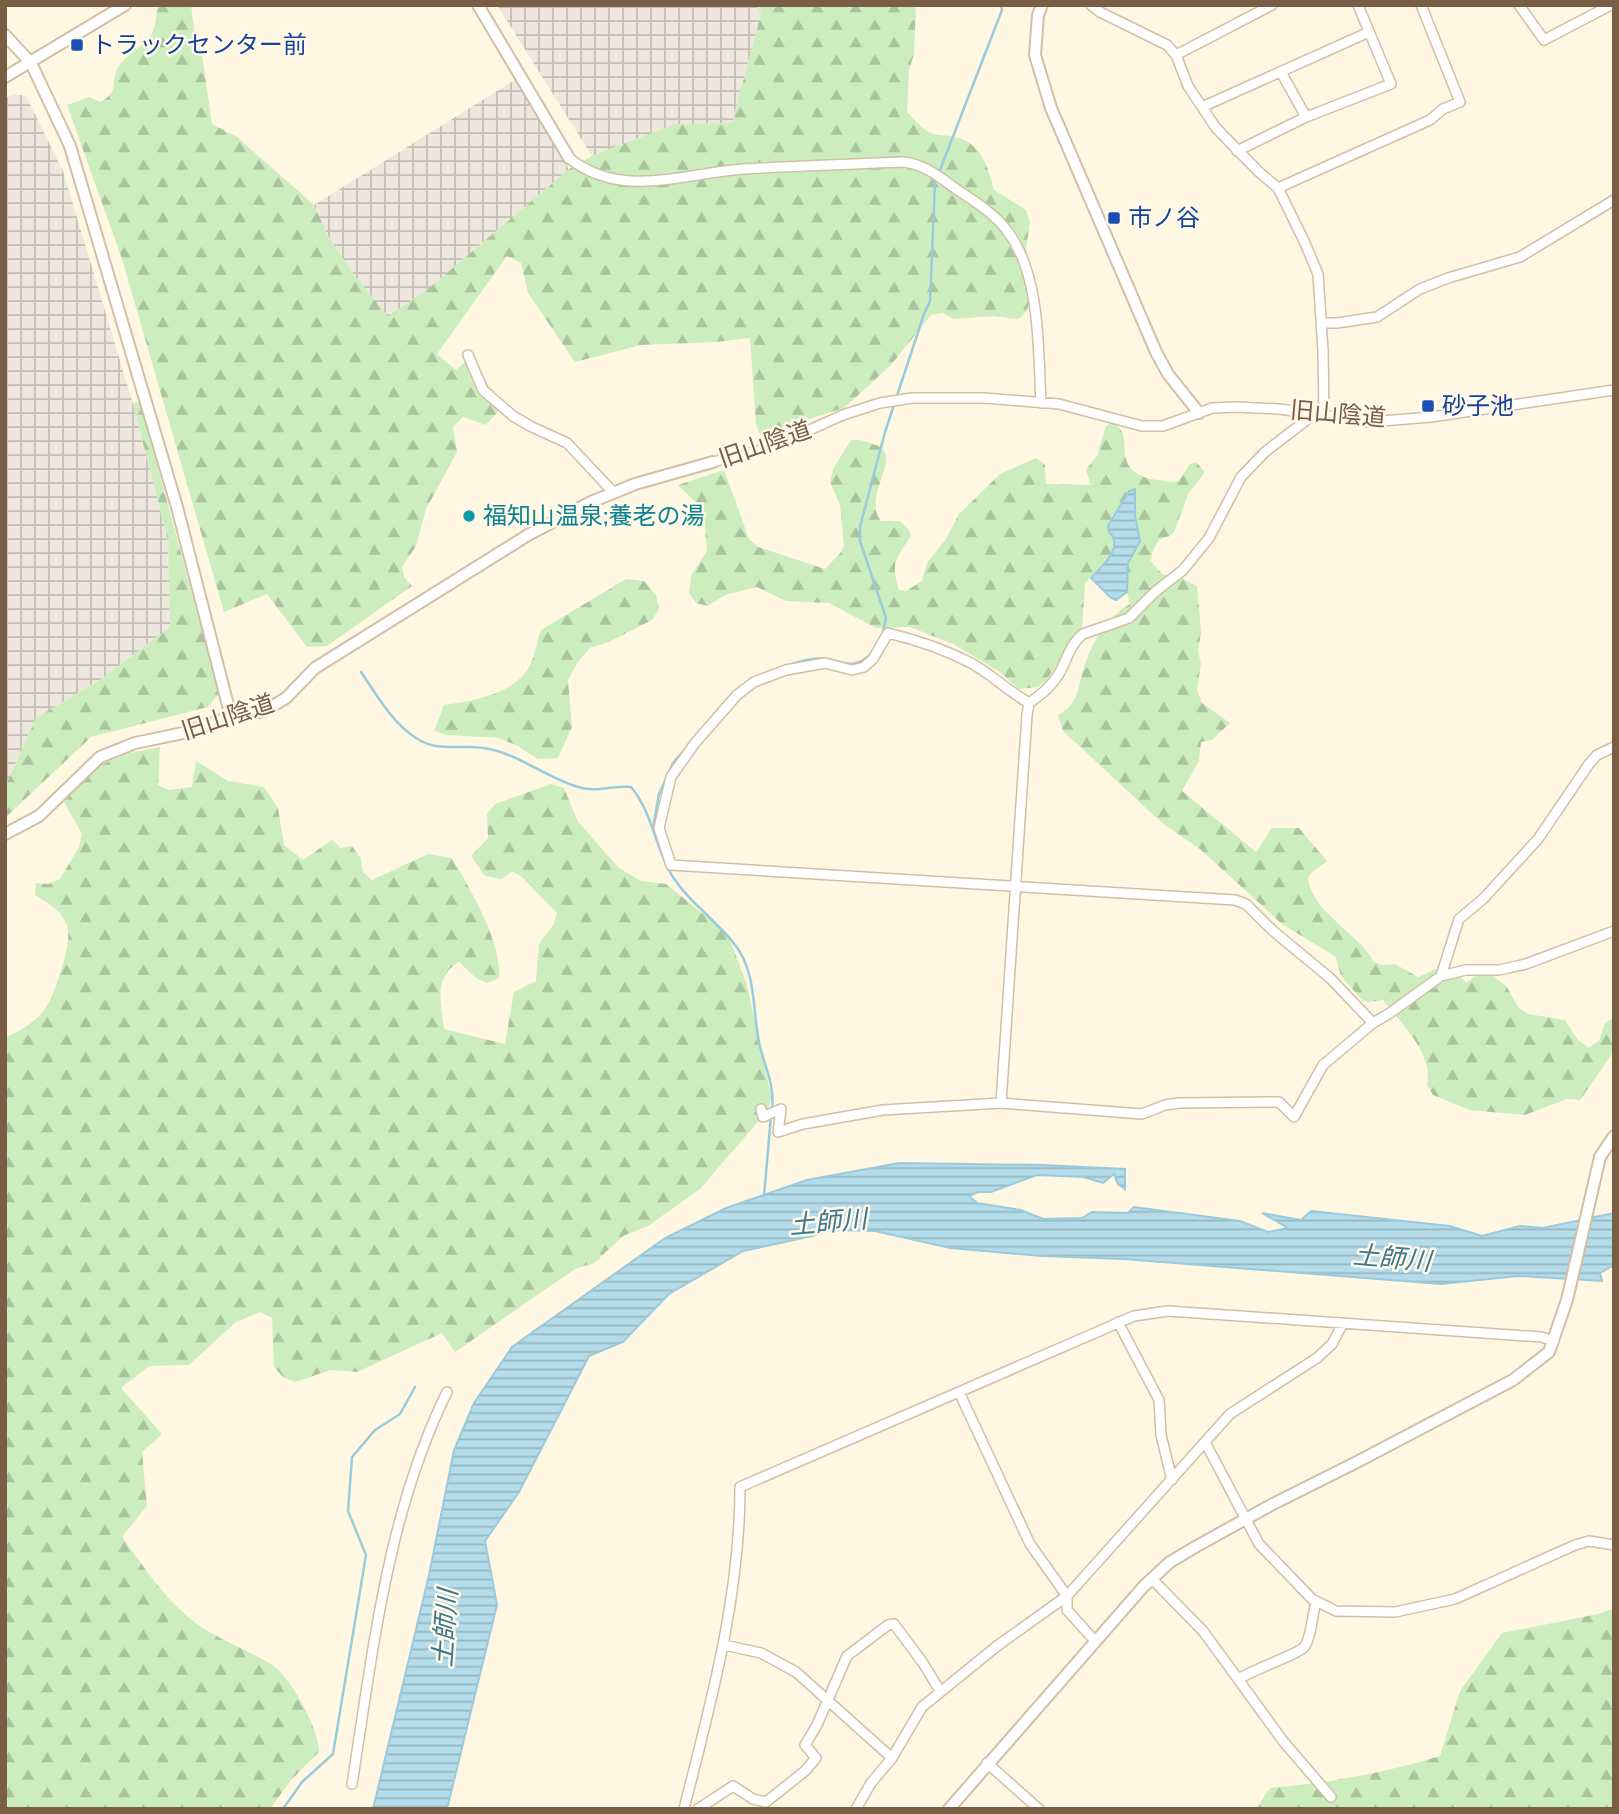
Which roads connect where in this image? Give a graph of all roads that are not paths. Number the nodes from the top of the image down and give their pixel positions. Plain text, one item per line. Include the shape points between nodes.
1 (125, 5) edge
2 (478, 5) edge
3 (1042, 5) edge
4 (1091, 5) edge
5 (1272, 5) edge
6 (1358, 5) edge
7 (1421, 5) edge
8 (1519, 5) edge
9 (1611, 5) edge
10 (1369, 32) junction
11 (5, 35) edge
12 (1176, 55) junction
13 (30, 62) junction
14 (1281, 72) junction
15 (5, 77) edge
16 (1202, 107) junction
17 (1306, 117) junction
18 (1237, 151) junction
19 (569, 158) joint
20 (1278, 188) junction
21 (1614, 200) edge
22 (1322, 323) junction
23 (468, 355) dead end
24 (1614, 390) edge
25 (1041, 403) junction
26 (1199, 413) junction
27 (1313, 415) junction
28 (1324, 416) junction
29 (713, 462) joint
30 (614, 493) junction
31 (1029, 703) junction
32 (231, 717) junction
33 (1614, 747) edge
34 (5, 834) edge
35 (1016, 887) junction
36 (1614, 931) edge
37 (1441, 976) junction
38 (1373, 1023) junction
39 (1001, 1103) junction
40 (761, 1109) dead end
41 (1614, 1136) edge
42 (1610, 1148) edge
43 (1118, 1322) junction
44 (1342, 1325) junction
45 (1554, 1341) junction
46 (447, 1392) dead end
47 (959, 1392) junction
48 (1205, 1443) junction
49 (1172, 1480) junction
50 (1244, 1520) junction
51 (1614, 1545) edge
52 (1152, 1579) junction
53 (1067, 1596) junction
54 (1316, 1602) junction
55 (1095, 1641) junction
56 (724, 1645) junction
57 (1239, 1679) junction
58 (940, 1691) junction
59 (827, 1700) junction
60 (892, 1758) junction
61 (988, 1763) junction
62 (352, 1784) dead end
63 (1331, 1797) dead end
64 (684, 1809) edge
65 (698, 1809) edge
66 (856, 1809) edge
67 (949, 1809) edge
68 (1039, 1809) edge

1 - 13 street
2 - 19 street
3 - 26 street via 1035,55 1051,108 1156,352
4 - 12 street via 1167,45
5 - 12 street
6 - 10 street
7 - 20 street via 1460,102
8 - 9 street via 1544,40
10 - 14 street
10 - 17 street via 1391,84
11 - 13 street
12 - 16 street
13 - 15 street
13 - 32 street via 70,146 84,190 177,507
14 - 16 street
14 - 17 street
16 - 18 street
17 - 18 street
18 - 20 street
19 - 25 street via 584,170 607,178 646,182 734,170 915,163 990,213 1017,248 1034,303
20 - 22 street via 1318,274
21 - 22 street via 1520,257 1420,289 1377,317
22 - 28 street
23 - 30 street via 483,390 513,416 567,443
24 - 28 street, 旧山陰道 via 1431,418 1369,422
25 - 26 street, 旧山陰道 via 1142,426 1163,426
25 - 29 street, 旧山陰道 via 984,398 880,403 769,448
26 - 27 street, 旧山陰道 via 1236,407
27 - 28 street, 旧山陰道
27 - 31 street via 1241,477 1195,557 1129,618 1077,638 1048,689
29 - 30 street, 旧山陰道
30 - 32 street, 旧山陰道 via 527,535 470,570 316,668 286,698 264,711
31 - 35 street
31 - 35 street via 973,664 934,646 888,634 864,667 852,670 825,663 786,670 754,682 737,695 671,777 659,828 671,865
32 - 34 street, 旧山陰道 via 100,757 39,816
33 - 37 street via 1597,755 1538,839 1459,919
35 - 38 street via 1246,904
35 - 39 street
36 - 37 street via 1527,964
37 - 38 street
38 - 39 street via 1323,1066 1294,1118 1279,1102 1264,1101 1179,1103 1142,1114
39 - 40 street via 883,1110 778,1132 780,1109 763,1118
41 - 42 street
42 - 45 street via 1600,1157
43 - 44 street via 1168,1311
43 - 47 street
43 - 49 street via 1158,1400
44 - 45 street
44 - 48 street via 1332,1344 1317,1358 1230,1414
45 - 50 street via 1549,1352 1513,1380
46 - 62 street via 422,1444 387,1566
47 - 53 street via 1030,1544
47 - 56 street via 740,1487 736,1571
48 - 49 street
48 - 50 street
49 - 53 street
50 - 52 street via 1170,1562
50 - 54 street via 1259,1544
51 - 54 street via 1589,1541 1575,1545 1455,1599 1395,1612 1336,1611
52 - 55 street
52 - 57 street via 1203,1631
53 - 55 street via 1067,1611
53 - 58 street
54 - 57 street via 1301,1650
55 - 61 street
56 - 59 street via 761,1653 796,1672
56 - 64 street
57 - 63 street
58 - 59 street via 894,1625 888,1625 847,1656
58 - 60 street via 922,1707
59 - 60 street
59 - 65 street via 805,1745 816,1758 781,1792 766,1802 733,1786
60 - 66 street
61 - 67 street
61 - 68 street

